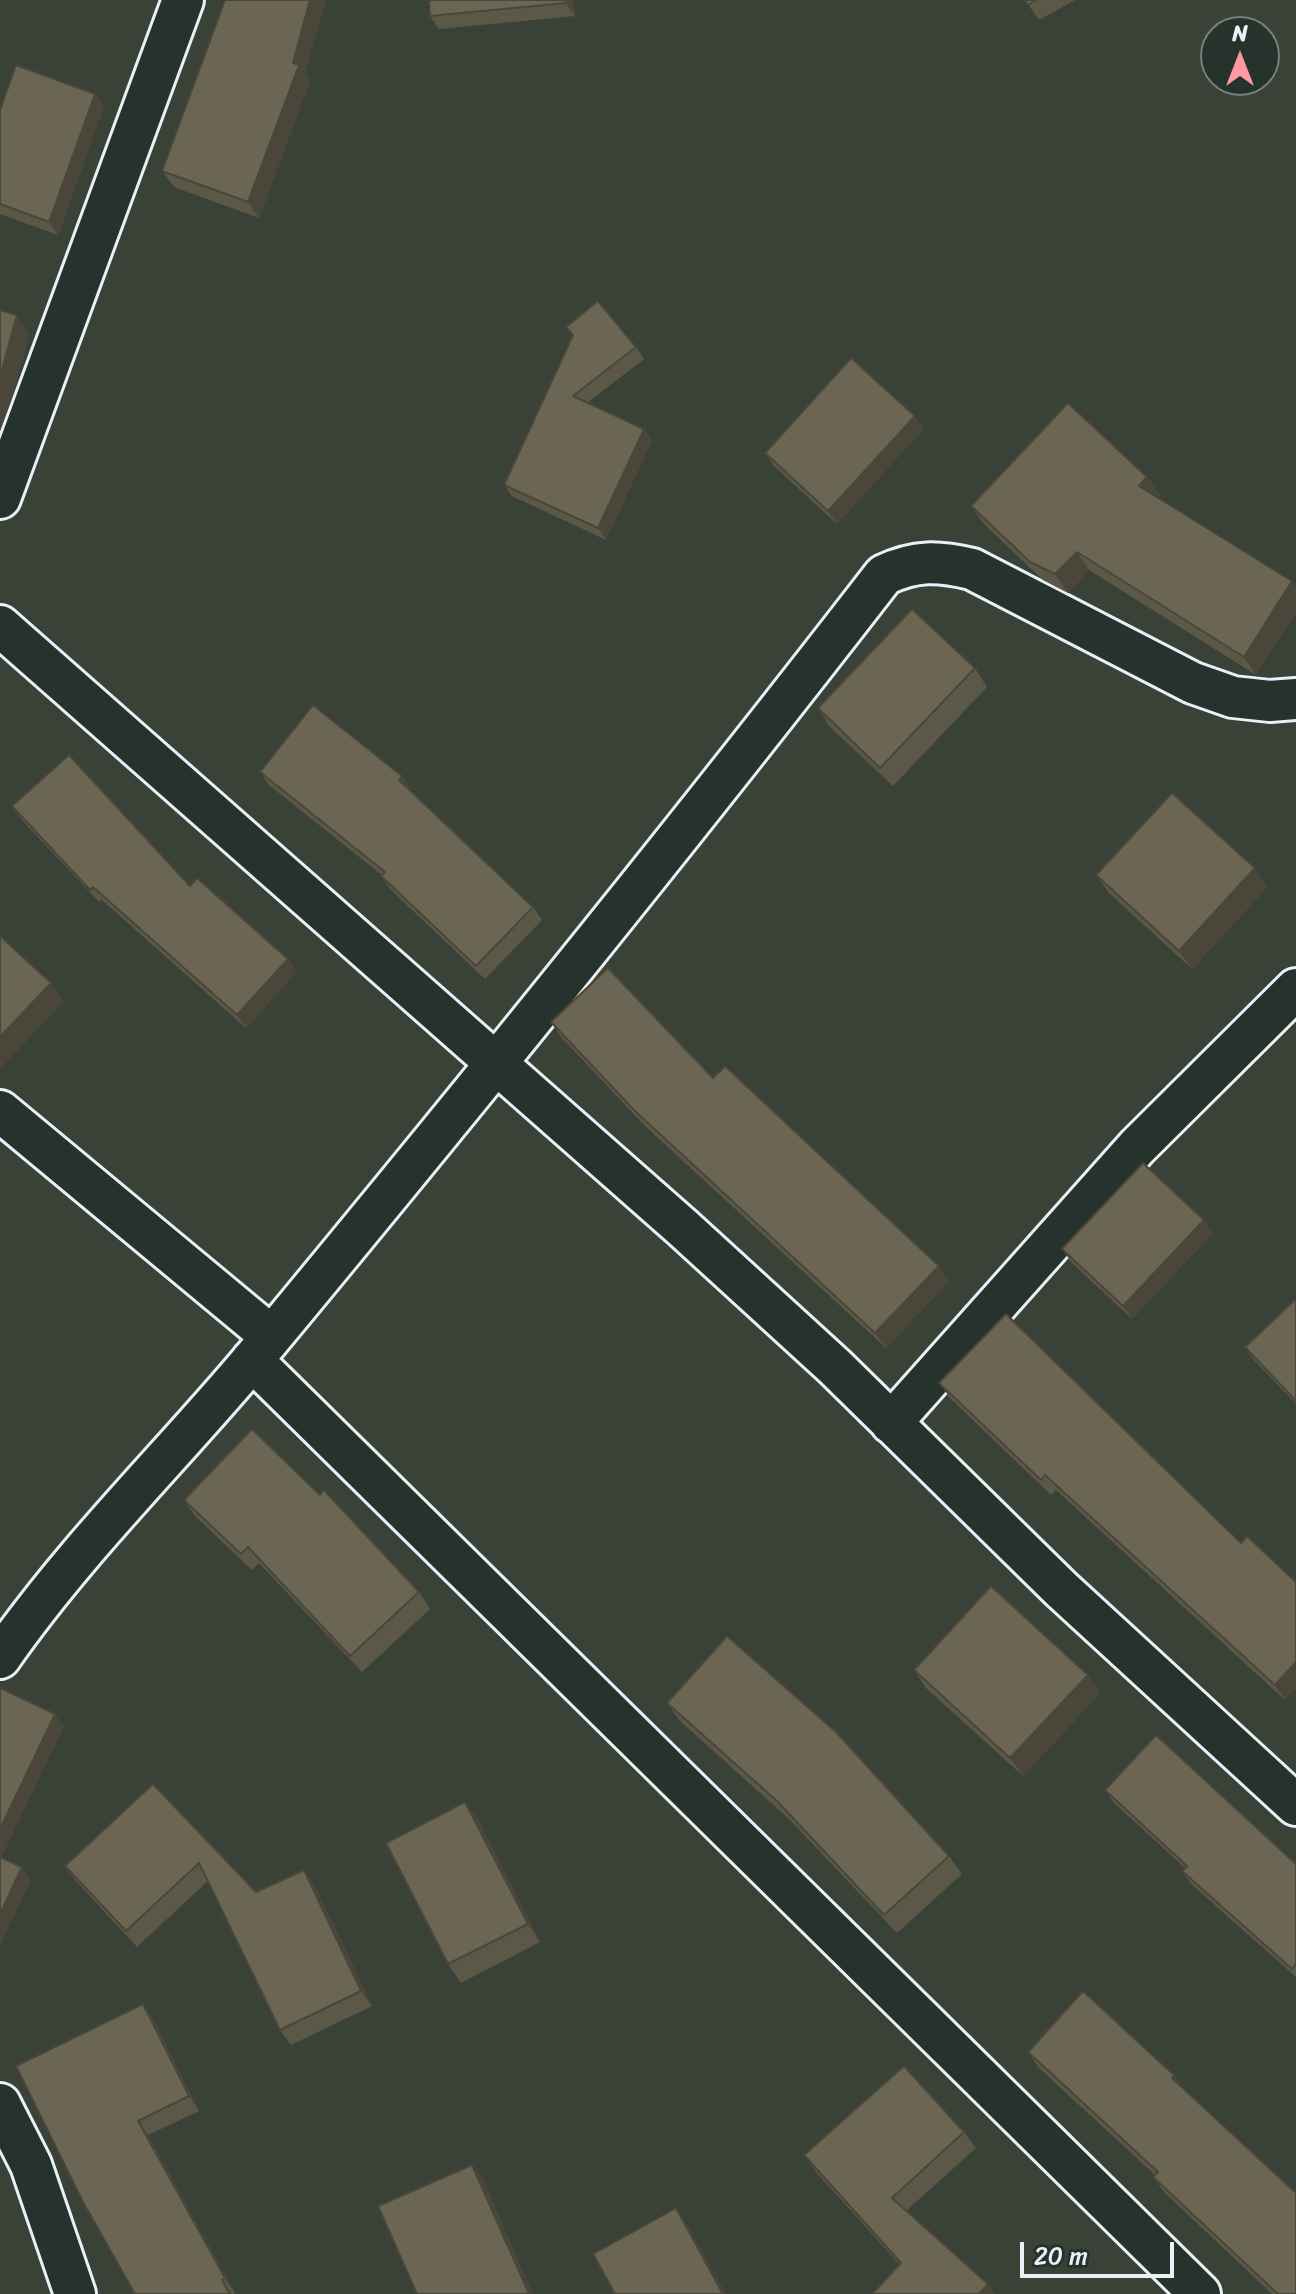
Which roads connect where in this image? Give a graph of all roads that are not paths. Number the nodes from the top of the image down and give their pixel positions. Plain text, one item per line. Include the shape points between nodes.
1 (183, 0) edge
2 (0, 498) edge
3 (0, 626) edge
4 (1296, 699) edge
5 (1296, 989) edge
6 (494, 1062) junction
7 (0, 1111) edge
8 (262, 1348) junction
9 (891, 1423) junction
10 (2, 1652) edge
11 (1296, 1805) edge
12 (0, 2104) edge
13 (75, 2294) edge
14 (1200, 2294) edge

1 - 2 street
3 - 6 street
4 - 6 street via 1233,697 1193,683 972,569 939,561 910,563 884,575 596,942
5 - 9 street via 1137,1147
6 - 8 street
6 - 9 street via 695,1239
7 - 8 street
8 - 10 street via 58,1580
8 - 14 street
9 - 11 street via 1061,1589
12 - 13 street via 31,2165

